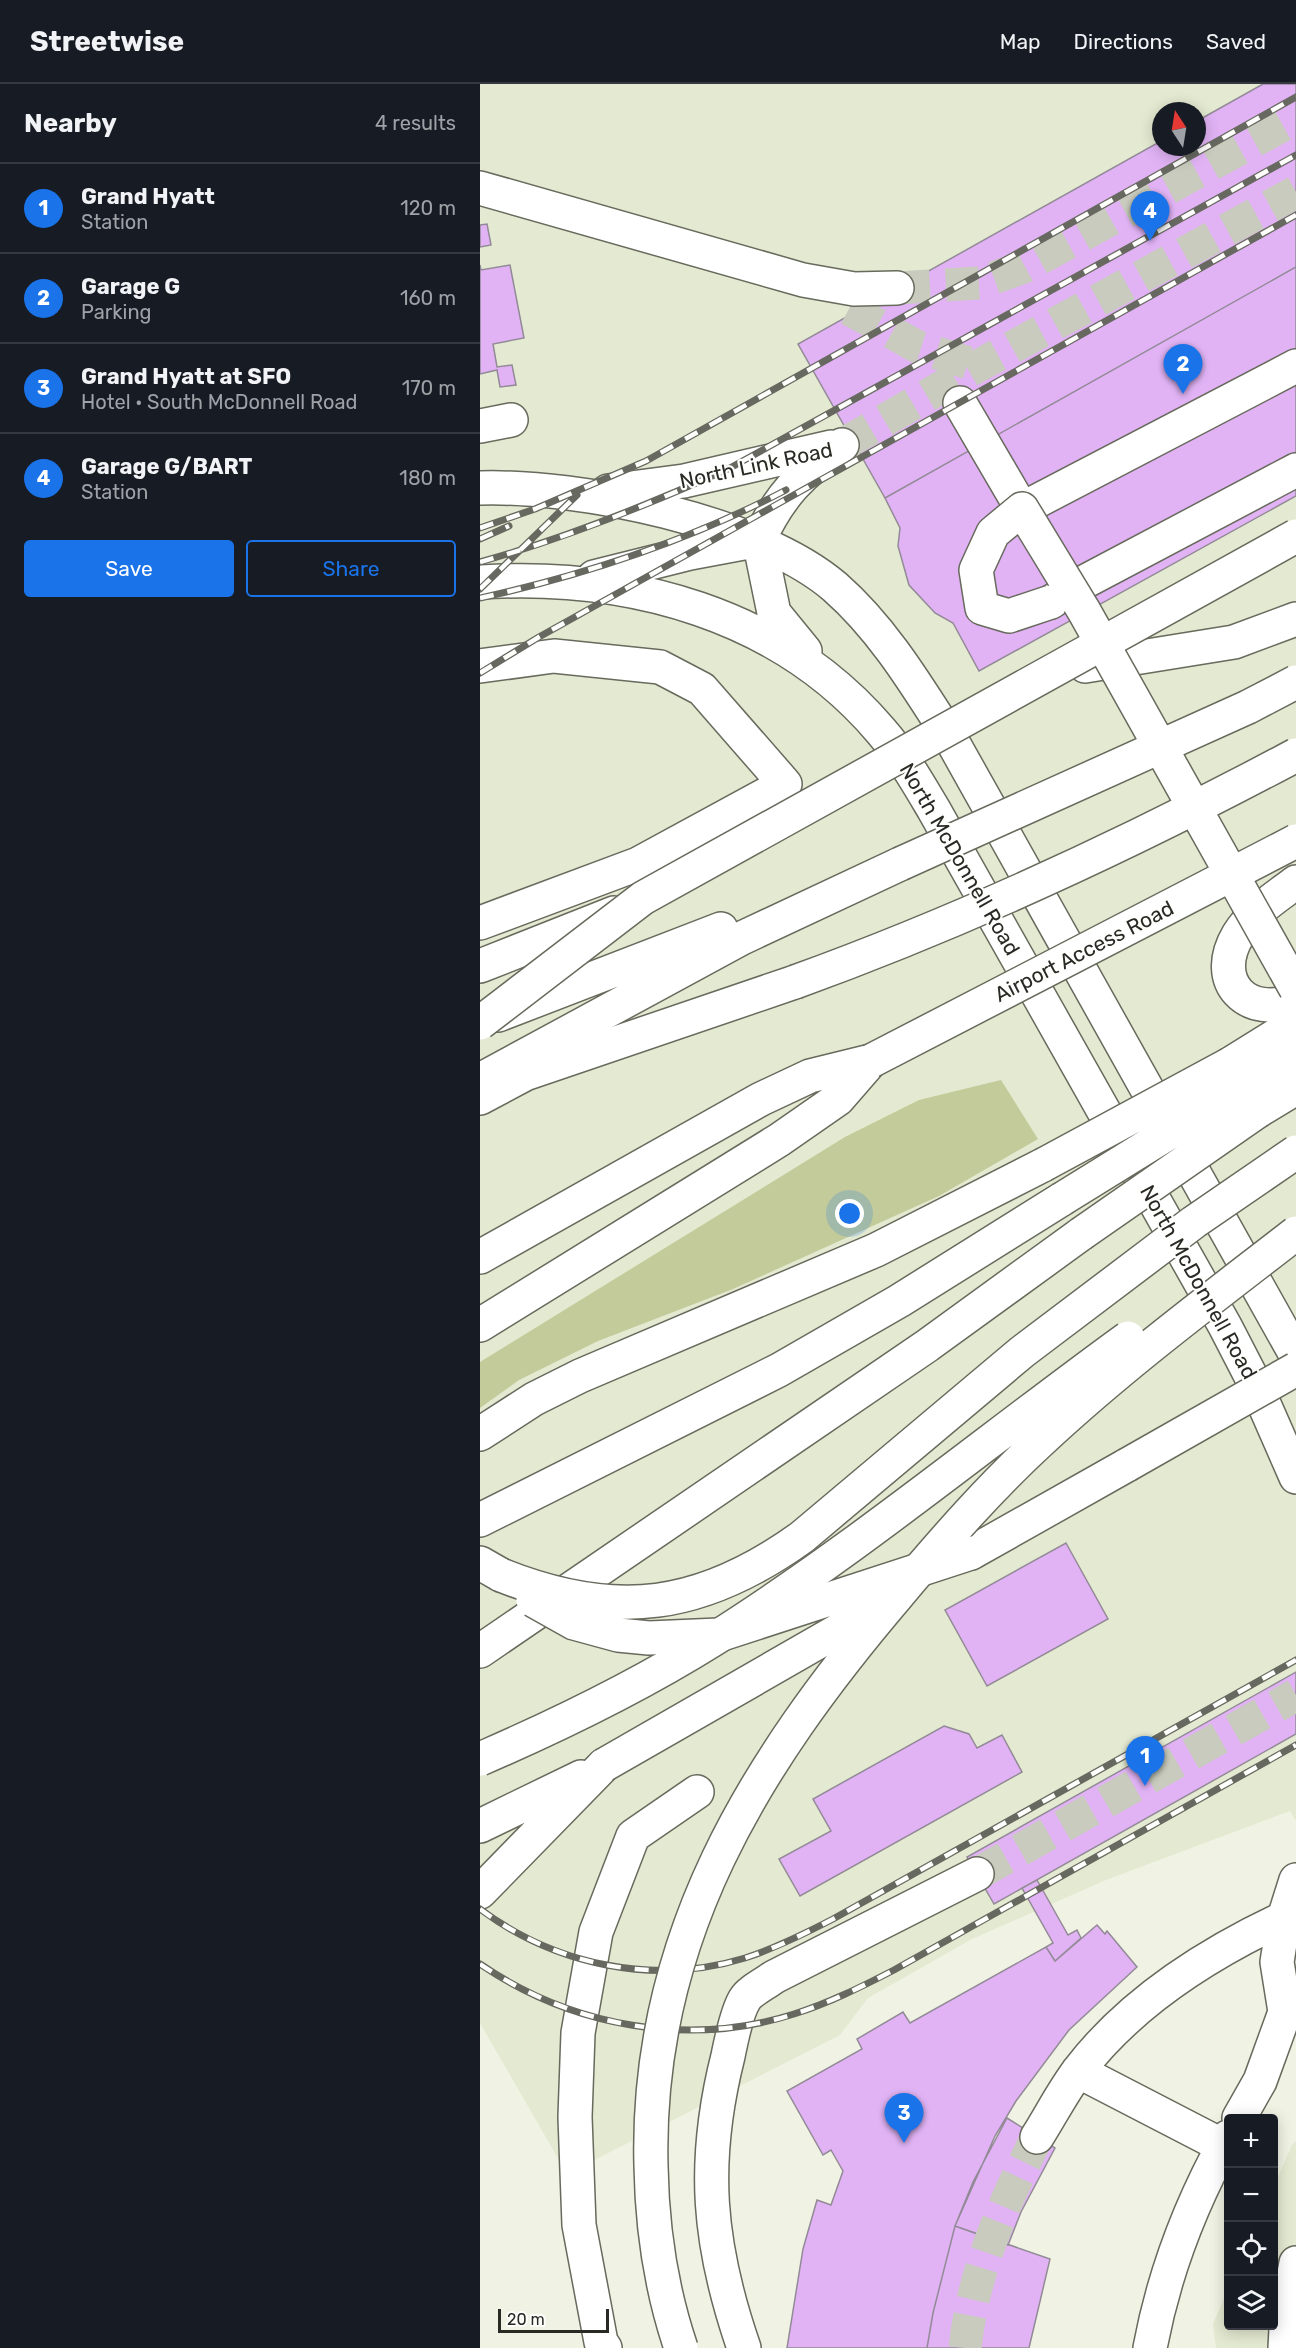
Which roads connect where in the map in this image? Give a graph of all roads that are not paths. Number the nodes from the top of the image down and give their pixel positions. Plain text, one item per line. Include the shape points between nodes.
1 (480, 188) edge
2 (803, 280) junction
3 (897, 288) tunnel mouth
4 (849, 309) tunnel mouth
5 (1296, 366) edge
6 (960, 403) dead end
7 (1296, 470) edge
8 (480, 488) edge
9 (557, 492) junction
10 (1022, 509) junction
11 (1296, 536) edge
12 (759, 540) junction
13 (572, 581) junction
14 (480, 582) edge
15 (1071, 589) junction
16 (1296, 619) edge
17 (480, 666) edge
18 (1055, 671) junction
19 (1296, 682) edge
20 (837, 686) junction
21 (1296, 754) edge
22 (1296, 841) edge
23 (900, 864) junction
24 (1296, 882) edge
25 (643, 898) junction
26 (480, 924) edge
27 (480, 966) edge
28 (1296, 989) edge
29 (1296, 999) edge
30 (480, 1022) edge
31 (1296, 1023) edge
32 (1296, 1055) edge
33 (871, 1061) junction
34 (480, 1080) edge
35 (1244, 1087) junction
36 (1296, 1088) edge
37 (480, 1098) edge
38 (1296, 1152) edge
39 (1296, 1228) edge
40 (1296, 1233) edge
41 (480, 1257) edge
42 (480, 1325) edge
43 (1296, 1355) edge
44 (1296, 1369) edge
45 (480, 1434) edge
46 (1296, 1477) edge
47 (480, 1520) edge
48 (971, 1553) junction
49 (490, 1569) edge
50 (480, 1651) edge
51 (480, 1759) edge
52 (604, 1765) junction
53 (697, 1792) dead end
54 (480, 1826) edge
55 (977, 1874) tunnel mouth
56 (1296, 1880) edge
57 (480, 1892) edge
58 (1284, 1918) junction
59 (1291, 2007) edge
60 (1078, 2071) junction
61 (1241, 2114) edge
62 (1224, 2132) edge
63 (1037, 2137) tunnel mouth
64 (1224, 2146) edge
65 (1296, 2263) edge
66 (605, 2348) edge
67 (681, 2348) edge
68 (744, 2348) edge
69 (1150, 2348) edge
70 (1285, 2348) edge

1 - 2 main road
2 - 3 main road via 854,289
2 - 4 main road
5 - 10 main road
6 - 10 main road
7 - 15 main road
8 - 9 main road
9 - 12 main road via 688,518
9 - 12 main road, North Link Road via 642,489 842,445 813,466 783,496
10 - 15 main road, bridge
10 - 15 main road, bridge via 993,533 976,570 982,608 1009,616 1052,602
11 - 18 main road, bridge
12 - 13 main road
12 - 20 main road via 774,613
12 - 43 main road via 792,557 836,588 880,635 913,680 968,767
13 - 14 main road, North McDonnell Road
13 - 20 main road, North McDonnell Road via 650,594 720,616 786,649
15 - 28 main road, bridge
16 - 18 main road, bridge via 1234,642
17 - 26 main road via 554,656 660,667 702,689 785,784 638,864
18 - 25 main road, bridge
19 - 23 main road, bridge
20 - 46 main road, North McDonnell Road via 882,732 934,810 1243,1358
21 - 37 main road, bridge via 1093,859 945,925 718,1009 525,1074
22 - 33 main road, Airport Access Road, bridge
23 - 30 main road, bridge
23 - 34 main road via 700,959
24 - 29 main road via 1251,917 1229,956 1228,972 1238,992 1258,1006 1286,1004
25 - 27 main road, bridge via 585,926
25 - 30 main road, bridge
31 - 35 main road
32 - 35 main road
33 - 41 main road via 810,1076 761,1100
33 - 42 main road via 838,1099 779,1140
35 - 36 main road
35 - 45 main road, bridge via 1043,1165 848,1263 580,1376 534,1399
35 - 47 main road, bridge via 843,1334
35 - 50 main road, bridge via 1080,1234 910,1357
38 - 49 main road, bridge via 1194,1222 1031,1345 802,1537 735,1578 699,1592 618,1603 539,1590
39 - 51 main road, bridge via 1146,1325 852,1544 713,1639 590,1709
40 - 67 main road, bridge via 1113,1376 988,1493 840,1667 742,1812 690,1922 663,2014 655,2060 650,2148 655,2233 663,2285
44 - 48 main road, bridge
48 - 49 main road, bridge via 719,1635 679,1638 618,1635 574,1623
48 - 52 main road, bridge
52 - 54 main road
52 - 57 main road
53 - 66 main road via 633,1836 596,1932 578,2032 575,2117 579,2225
55 - 68 main road via 774,1977 745,1998 722,2079 710,2158 710,2205 717,2255
56 - 58 main road
58 - 59 main road via 1277,1962
58 - 60 main road via 1247,1935 1175,1980 1109,2037
59 - 61 main road via 1260,2081
60 - 62 main road
60 - 63 main road
64 - 69 main road via 1171,2263
65 - 70 main road

